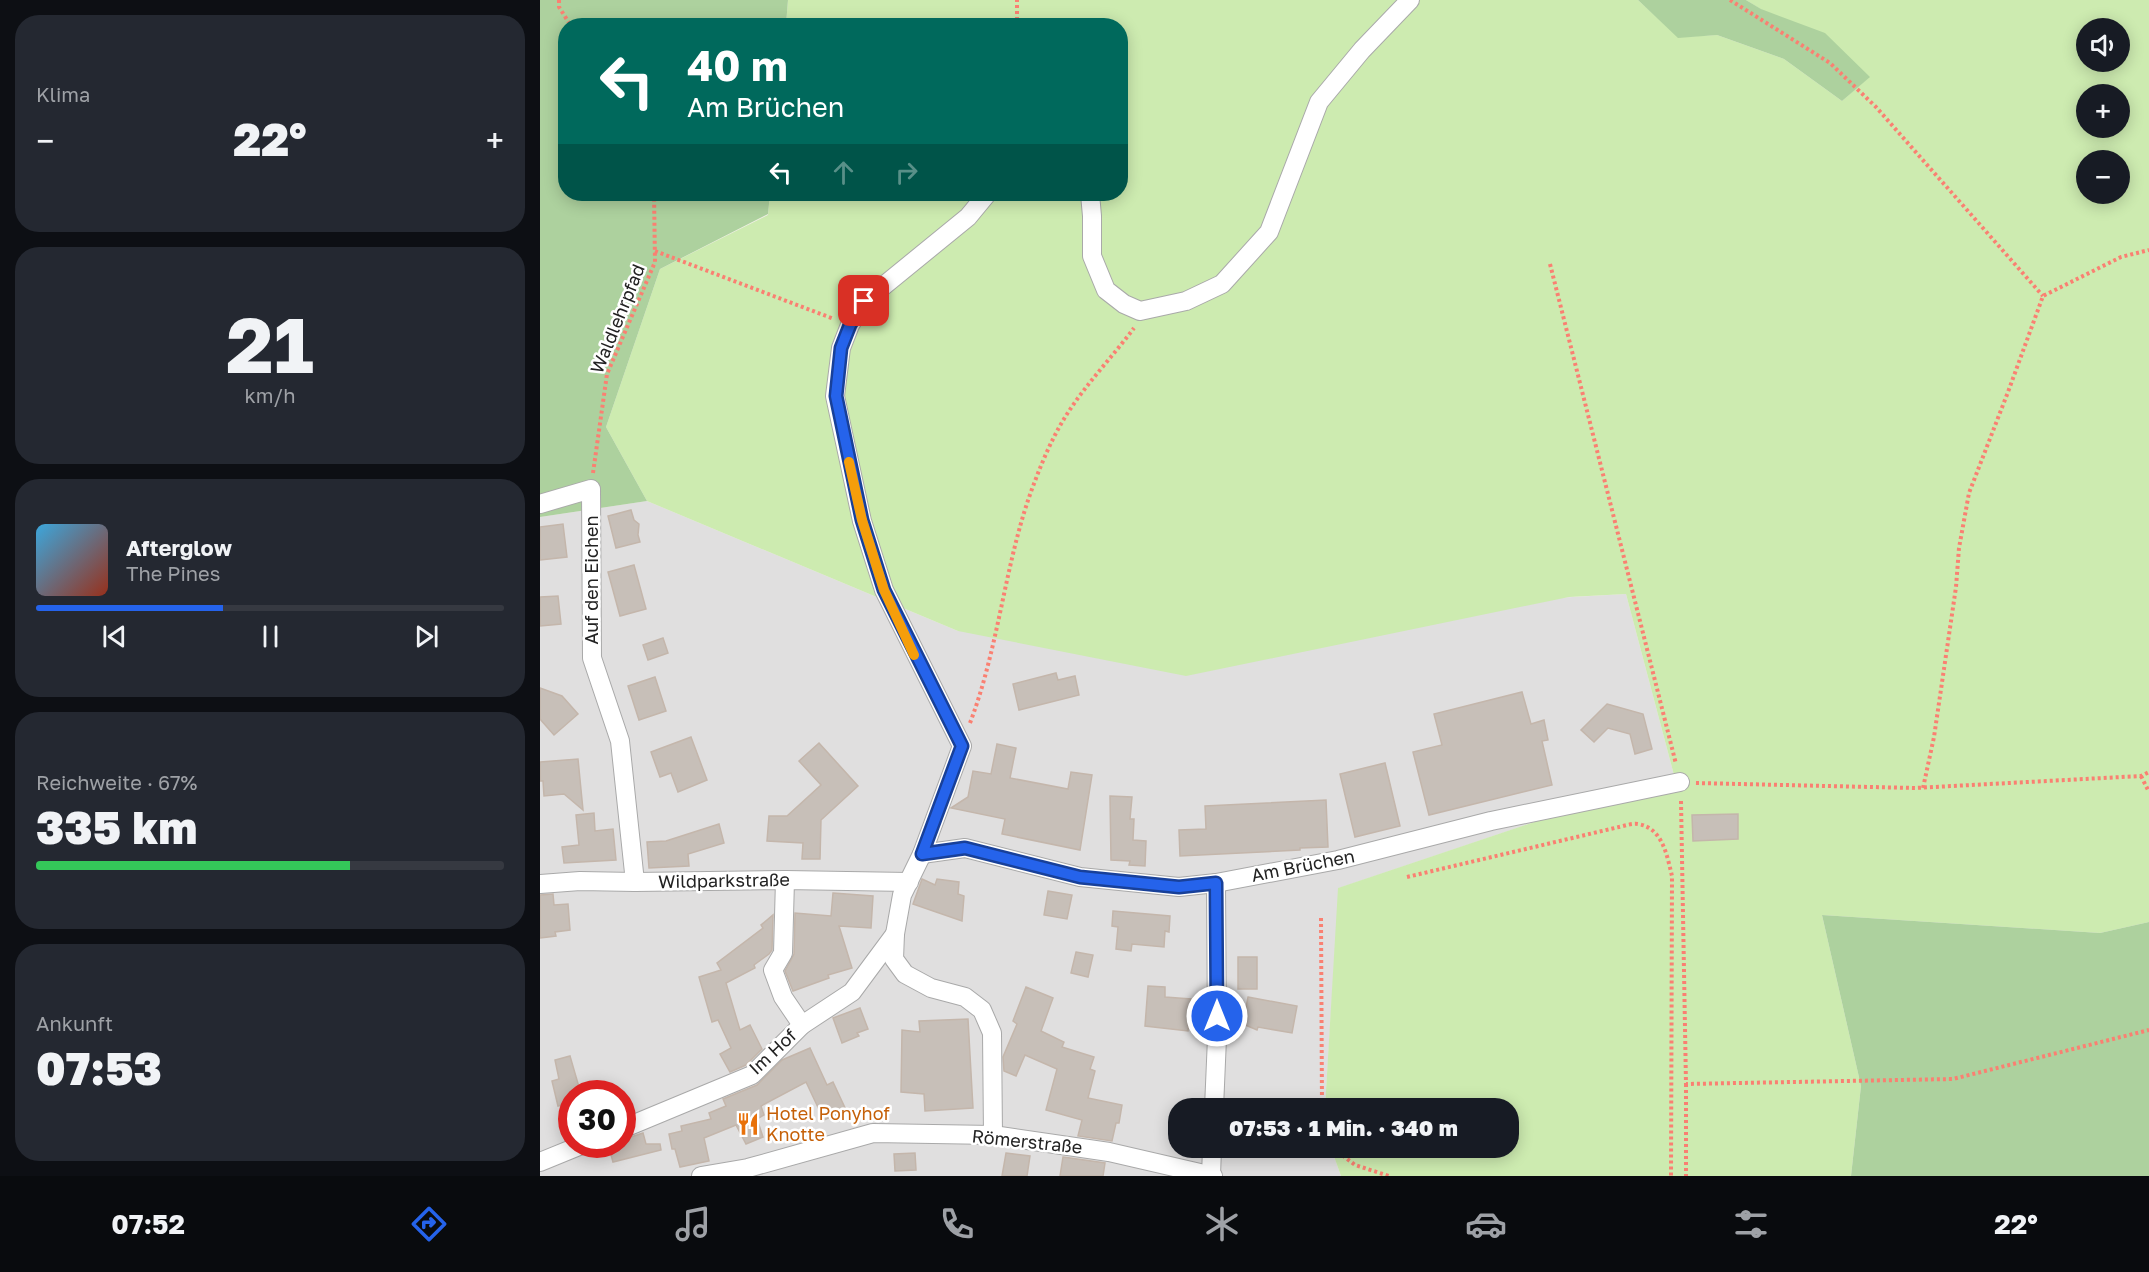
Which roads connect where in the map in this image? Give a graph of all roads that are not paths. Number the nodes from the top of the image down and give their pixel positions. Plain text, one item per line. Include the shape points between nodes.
1 (1410, 0) edge
2 (981, 201) edge
3 (1091, 201) edge
4 (540, 504) edge
5 (1680, 782) road end
6 (922, 854) junction
7 (785, 880) junction
8 (635, 882) junction
9 (909, 882) junction
10 (1216, 883) junction
11 (540, 884) edge
12 (895, 934) junction
13 (802, 1025) junction
14 (1214, 1098) edge
15 (636, 1123) edge
16 (993, 1135) junction
17 (558, 1155) edge
18 (1212, 1158) edge
19 (540, 1162) edge
20 (701, 1176) edge
21 (1212, 1176) edge

1 - 3 street via 1319,102 1269,232 1222,284 1186,301 1140,311 1124,304 1106,290 1092,256
2 - 6 street via 968,217 864,301 841,348 836,396 862,520 884,590 962,746
4 - 8 street, Auf den Eichen via 591,489 592,658 620,741
5 - 10 street, Am Brüchen via 1491,821 1338,860
6 - 9 street
6 - 10 street, Am Brüchen via 965,848 1080,877 1179,887
7 - 8 street, Wildparkstraße
7 - 9 street, Wildparkstraße
7 - 13 street via 783,953 773,970 783,997
8 - 11 street, Wildparkstraße
9 - 12 street via 902,895
10 - 14 street
12 - 13 street, Im Hof via 852,992
12 - 16 street via 894,959 905,974 931,988 965,997 982,1010 992,1033
13 - 15 street, Im Hof via 752,1075
16 - 20 street, Römerstraße via 873,1133 748,1168
16 - 21 street, Römerstraße via 1109,1152
17 - 19 street
18 - 21 street

